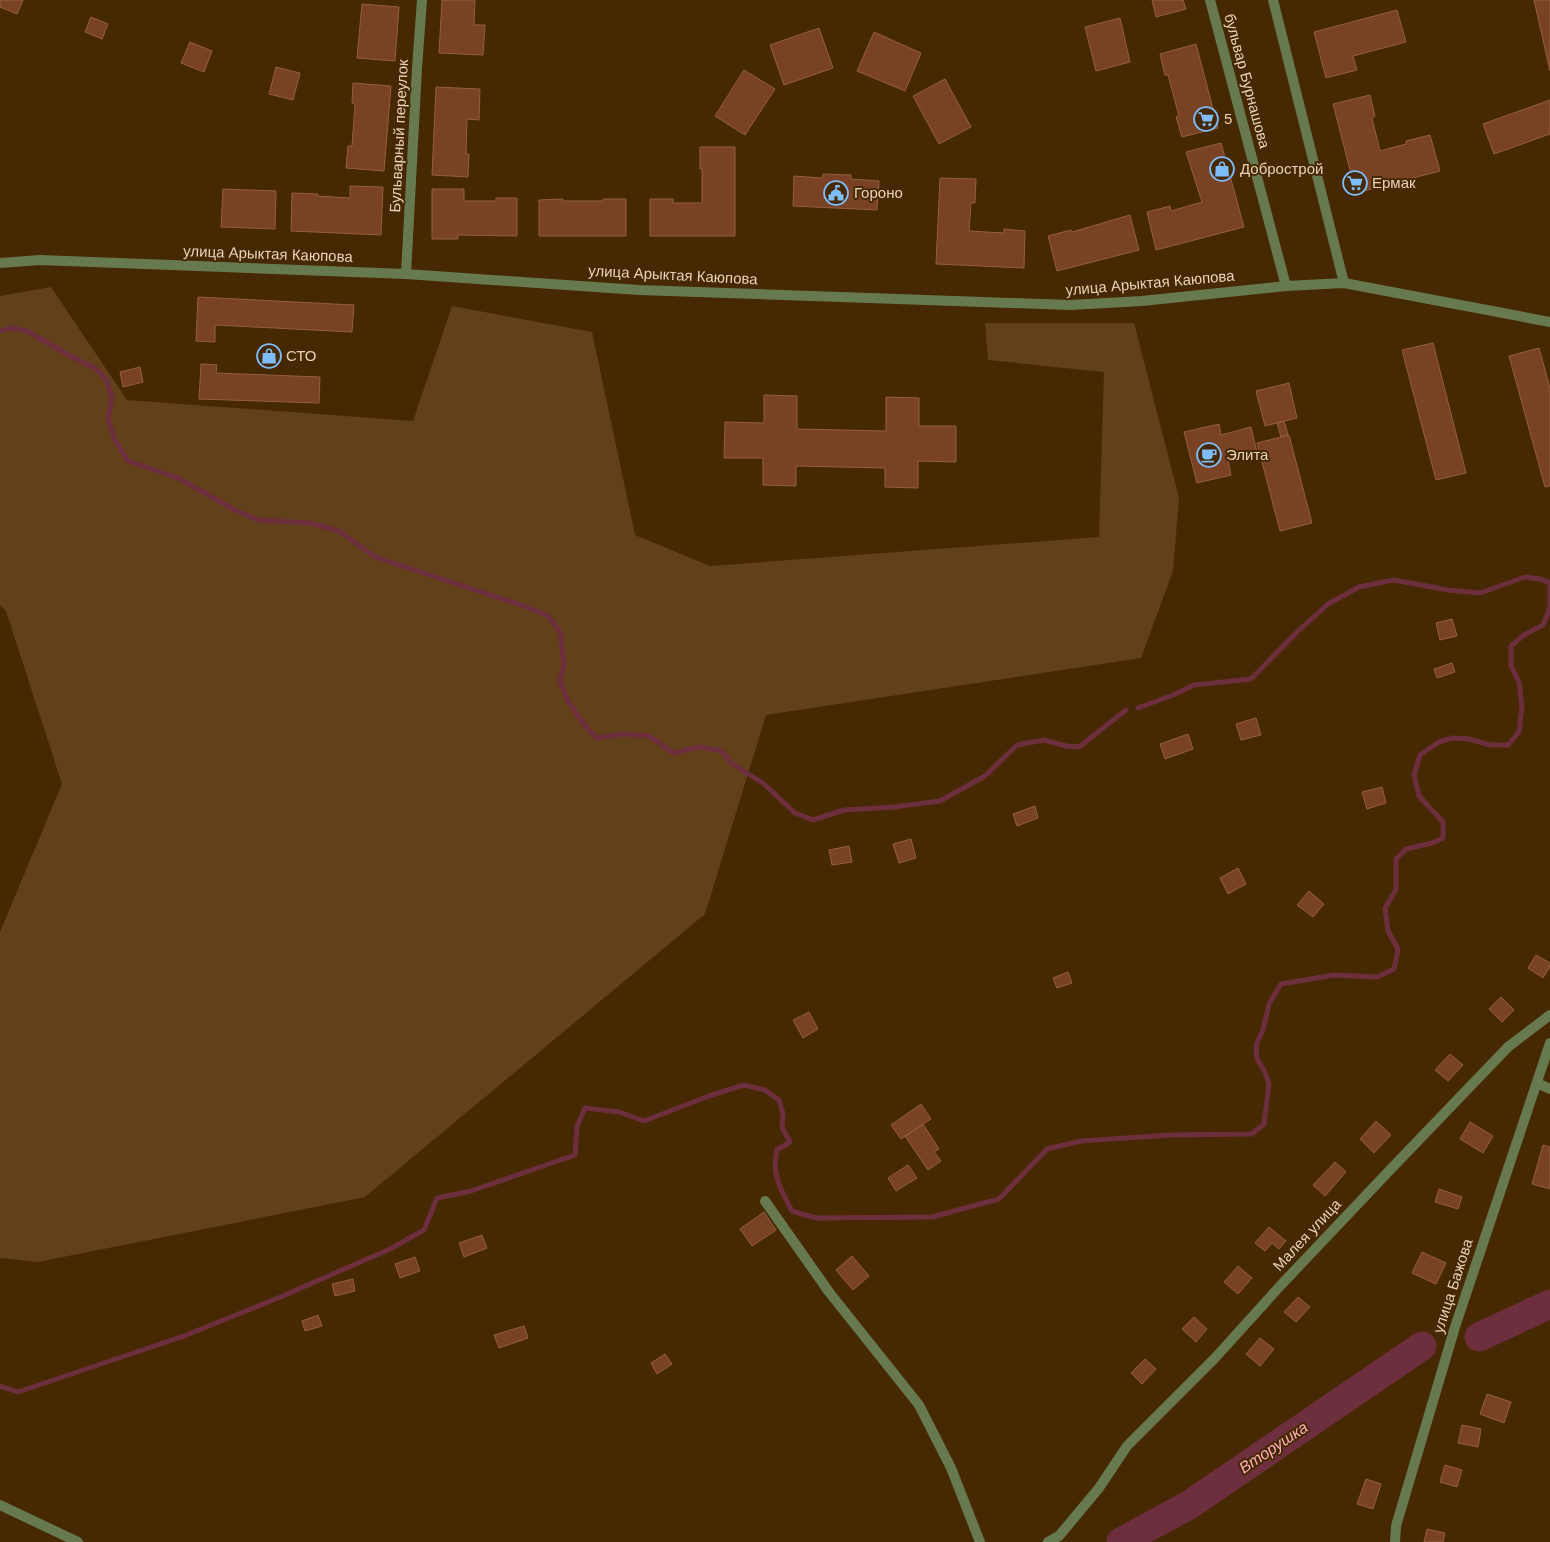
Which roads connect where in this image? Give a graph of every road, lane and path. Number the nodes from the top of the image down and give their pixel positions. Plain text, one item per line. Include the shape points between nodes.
1 (422, 0) edge
2 (1210, 0) edge
3 (1273, 0) edge
4 (0, 262) edge
5 (406, 274) junction
6 (1344, 283) junction
7 (1286, 286) junction
8 (1550, 322) edge
9 (1550, 1015) edge
10 (1550, 1042) edge
11 (1537, 1083) junction
12 (1550, 1089) edge
13 (765, 1201) dead end
14 (0, 1505) edge
15 (78, 1542) edge
16 (980, 1542) edge
17 (1048, 1542) edge
18 (1394, 1542) edge

1 - 5 street, Бульварный переулок
2 - 7 street, бульвар Бурнашова
3 - 6 street
4 - 5 street, улица Арыктая Каюпова via 40,260
5 - 7 street, улица Арыктая Каюпова via 639,290 1070,305 1142,302
6 - 7 street, улица Арыктая Каюпова
6 - 8 street, улица Арыктая Каюпова
9 - 17 street, Малея улица via 1508,1047 1389,1170 1215,1358 1128,1446 1099,1488 1059,1536
10 - 11 street, улица Бажова
11 - 12 street
11 - 18 street, улица Бажова via 1455,1327
13 - 16 street via 829,1292 918,1405 951,1468
14 - 15 street

